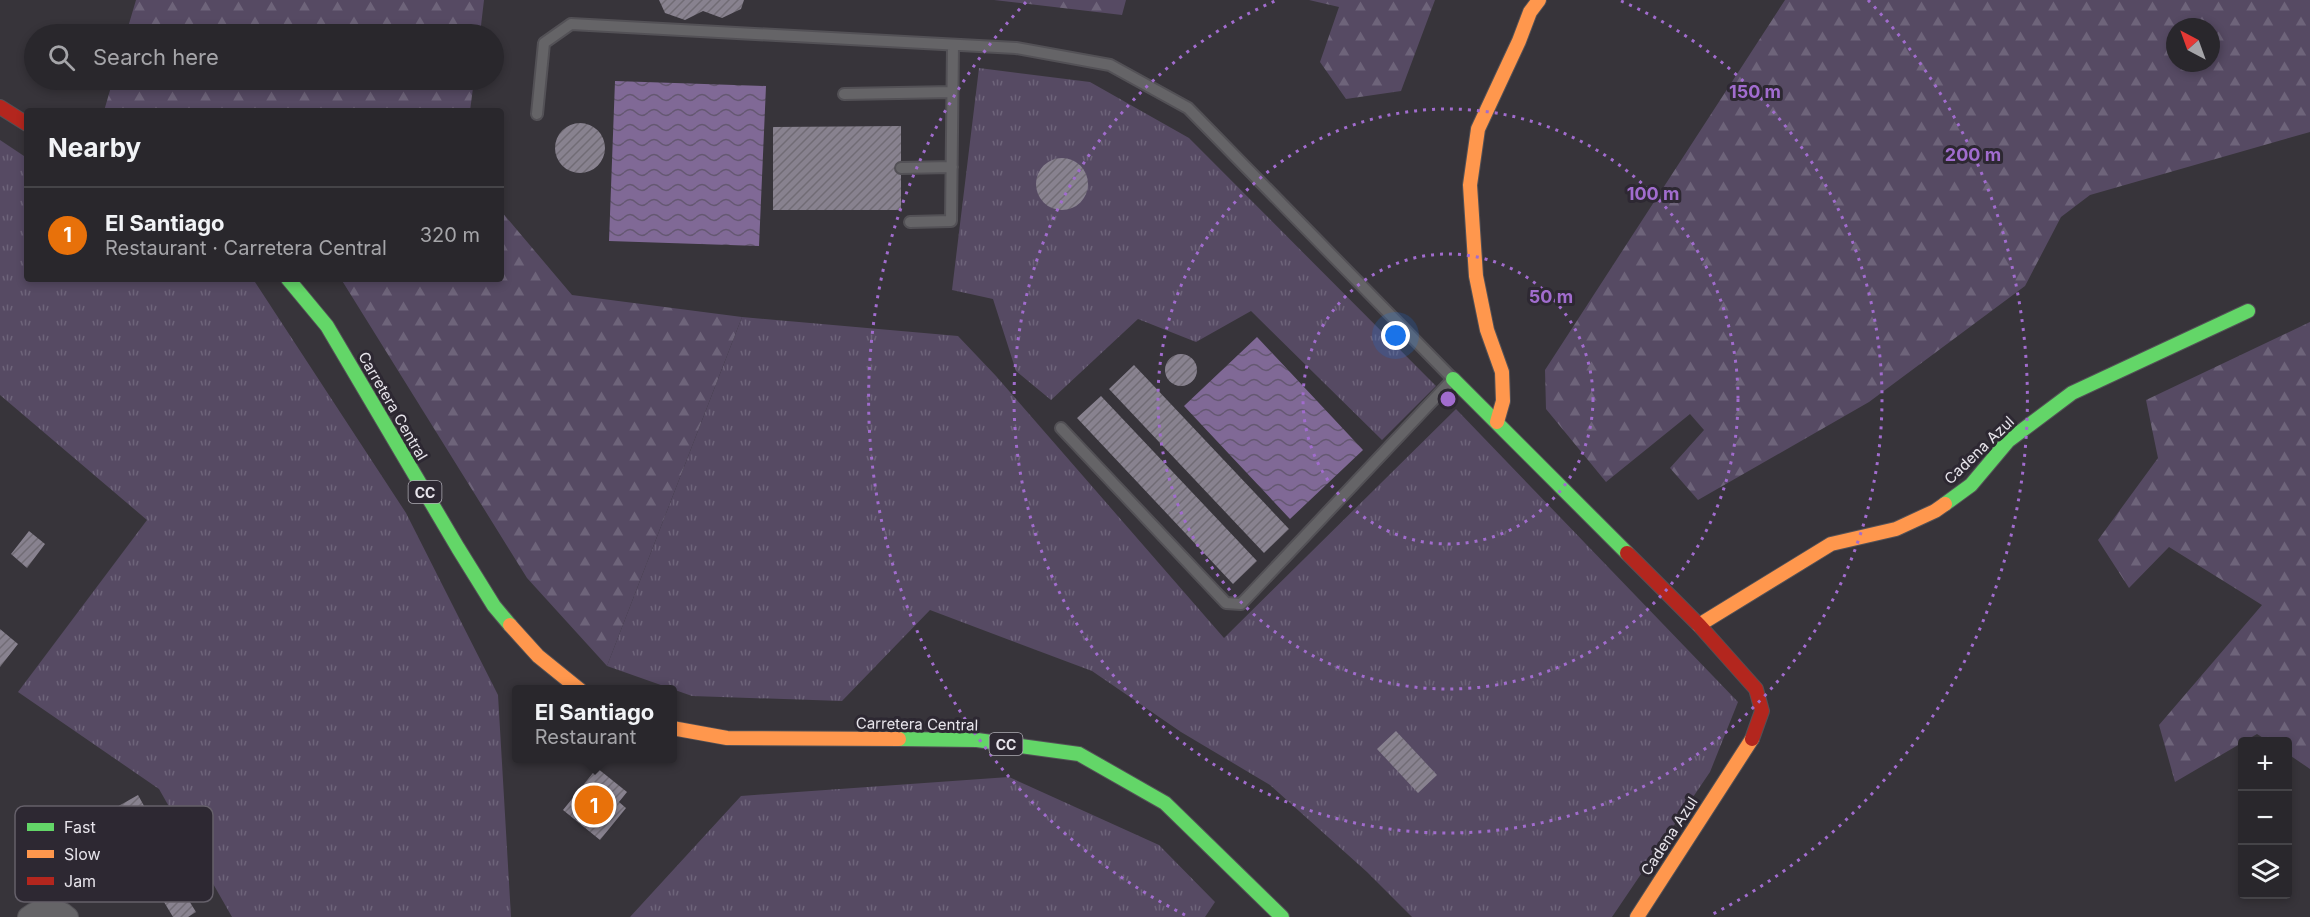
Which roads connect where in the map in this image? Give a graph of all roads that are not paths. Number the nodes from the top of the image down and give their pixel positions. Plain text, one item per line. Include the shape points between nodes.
1 (1539, 0) edge
2 (953, 45) junction
3 (952, 92) junction
4 (844, 94) dead end
5 (0, 107) edge
6 (537, 114) dead end
7 (24, 121) edge
8 (952, 167) junction
9 (901, 168) dead end
10 (910, 222) dead end
11 (290, 282) edge
12 (2248, 311) dead end
13 (1453, 379) junction
14 (1497, 422) junction
15 (1061, 428) dead end
16 (1700, 625) junction
17 (574, 685) edge
18 (677, 729) edge
19 (28, 917) edge
20 (68, 917) edge
21 (1282, 917) edge
22 (1637, 917) edge

1 - 14 street via 1530,12 1478,129 1470,185 1476,276 1487,330 1502,372 1503,401
2 - 3 lane
2 - 6 lane via 571,24 544,43
2 - 13 lane via 1016,48 1110,65 1188,108
3 - 4 lane
3 - 8 lane
5 - 7 street
8 - 9 lane
8 - 10 lane via 951,221
11 - 17 street, Carretera Central / CC via 327,326 494,606 538,656
12 - 16 street, Cadena Azul via 2072,393 2008,441 1971,485 1935,511 1896,529 1831,544
13 - 14 street, Cadena Azul
13 - 15 lane via 1241,604 1226,603
14 - 16 street, Cadena Azul
16 - 22 street, Cadena Azul via 1756,689 1762,711 1753,738
18 - 21 street, Carretera Central / CC via 727,738 977,740 1079,754 1166,803
19 - 20 street via 49,907

